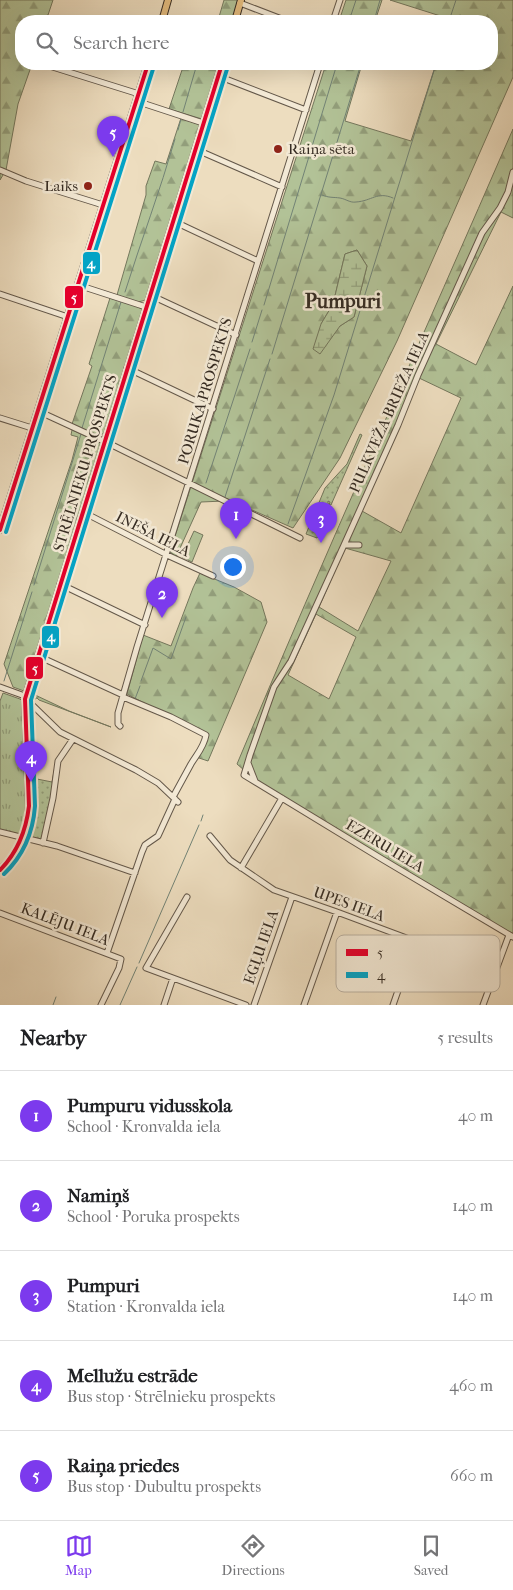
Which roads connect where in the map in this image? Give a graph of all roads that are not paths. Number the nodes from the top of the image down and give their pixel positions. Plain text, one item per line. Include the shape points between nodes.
1 (168, 0) edge
2 (340, 0) edge
3 (241, 2) edge
4 (164, 15) edge
5 (237, 15) edge
6 (272, 15) edge
7 (336, 15) edge
8 (62, 70) edge
9 (146, 70) edge
10 (220, 70) edge
11 (318, 70) edge
12 (218, 76) junction
13 (139, 94) junction
14 (136, 101) junction
15 (306, 110) junction
16 (203, 123) junction
17 (195, 149) junction
18 (0, 170) edge
19 (513, 172) edge
20 (282, 187) junction
21 (103, 205) junction
22 (173, 221) junction
23 (258, 261) junction
24 (78, 285) junction
25 (0, 294) edge
26 (150, 295) junction
27 (146, 307) junction
28 (68, 317) junction
29 (236, 335) junction
30 (127, 368) junction
31 (213, 409) junction
32 (38, 411) junction
33 (0, 418) edge
34 (32, 428) junction
35 (104, 441) junction
36 (190, 483) junction
37 (83, 512) junction
38 (0, 530) edge
39 (300, 538) dead end
40 (344, 545) junction
41 (359, 545) dead end
42 (167, 555) junction
43 (214, 576) dead end
44 (60, 584) junction
45 (144, 625) junction
46 (38, 656) junction
47 (0, 687) edge
48 (123, 696) junction
49 (25, 699) junction
50 (120, 726) dead end
51 (73, 739) junction
52 (248, 763) junction
53 (244, 775) joint
54 (255, 782) junction
55 (282, 798) junction
56 (175, 799) junction
57 (0, 832) edge
58 (210, 836) dead end
59 (22, 838) junction
60 (43, 843) junction
61 (241, 868) junction
62 (0, 870) edge
63 (135, 873) junction
64 (187, 897) dead end
65 (292, 897) junction
66 (338, 912) junction
67 (0, 913) edge
68 (397, 935) edge
69 (511, 936) edge
70 (107, 953) junction
71 (500, 960) edge
72 (173, 978) junction
73 (398, 992) edge
74 (488, 992) edge
75 (101, 1005) edge
76 (164, 1005) edge
77 (246, 1005) edge
78 (254, 1005) edge
79 (304, 1005) edge
80 (393, 1005) edge
81 (483, 1005) edge

1 - 4 main road
2 - 7 street
3 - 5 main road
3 - 6 street
8 - 13 street
9 - 13 main road
10 - 12 main road, STRĒLNIEKU PROSPEKTS
11 - 15 street, PORUKA PROSPEKTS
12 - 15 street
12 - 16 main road, STRĒLNIEKU PROSPEKTS
13 - 14 main road
14 - 16 street
14 - 21 main road
15 - 20 street, PORUKA PROSPEKTS
16 - 17 main road, STRĒLNIEKU PROSPEKTS
17 - 20 street
17 - 22 main road, STRĒLNIEKU PROSPEKTS
18 - 21 street
19 - 40 street, PULKVEŽA BRIEŽA IELA via 508,192 482,233
20 - 23 street, PORUKA PROSPEKTS
21 - 24 main road
22 - 23 street
22 - 26 main road, STRĒLNIEKU PROSPEKTS
23 - 29 street, PORUKA PROSPEKTS
24 - 27 street
24 - 28 main road
25 - 28 street
26 - 27 main road, STRĒLNIEKU PROSPEKTS
26 - 29 street
27 - 30 main road, STRĒLNIEKU PROSPEKTS
28 - 32 main road
29 - 31 street, PORUKA PROSPEKTS
30 - 31 street
30 - 35 main road, STRĒLNIEKU PROSPEKTS
31 - 36 street, PORUKA PROSPEKTS
32 - 34 main road
32 - 35 street
33 - 34 street
34 - 38 main road
35 - 36 street
35 - 37 main road, STRĒLNIEKU PROSPEKTS
36 - 39 street
36 - 42 street, PORUKA PROSPEKTS
37 - 42 street, INEŠA IELA
37 - 44 main road, STRĒLNIEKU PROSPEKTS
40 - 41 street
40 - 52 street, PULKVEŽA BRIEŽA IELA via 291,661 274,687
42 - 43 street, INEŠA IELA
42 - 45 street, PORUKA PROSPEKTS
44 - 45 street
44 - 46 main road, STRĒLNIEKU PROSPEKTS
45 - 48 street, PORUKA PROSPEKTS
46 - 48 street
46 - 49 main road, STRĒLNIEKU PROSPEKTS
47 - 49 street
48 - 50 street, PORUKA PROSPEKTS via 117,717
48 - 56 street via 206,735
49 - 51 street via 54,728
49 - 59 main road, STRĒLNIEKU PROSPEKTS via 29,806
51 - 56 street via 136,770
51 - 60 street via 58,761
52 - 53 street, PULKVEŽA BRIEŽA IELA
52 - 54 street
53 - 54 street, EZERU IELA
54 - 55 street, EZERU IELA
55 - 61 street
55 - 69 street, EZERU IELA
56 - 63 street via 158,836 145,846
57 - 59 street
58 - 61 street, UPES IELA
59 - 60 street
59 - 62 main road, STRĒLNIEKU PROSPEKTS via 12,857
60 - 63 street
61 - 65 street, UPES IELA via 274,890
63 - 70 street
64 - 72 street via 146,968
65 - 66 street, UPES IELA
65 - 78 street, EGĻU IELA
66 - 68 street, UPES IELA
66 - 79 street
67 - 70 street, KALĒJU IELA
69 - 71 street
70 - 75 street, KALĒJU IELA via 121,959
72 - 76 street
72 - 77 street
73 - 80 street
74 - 81 street

